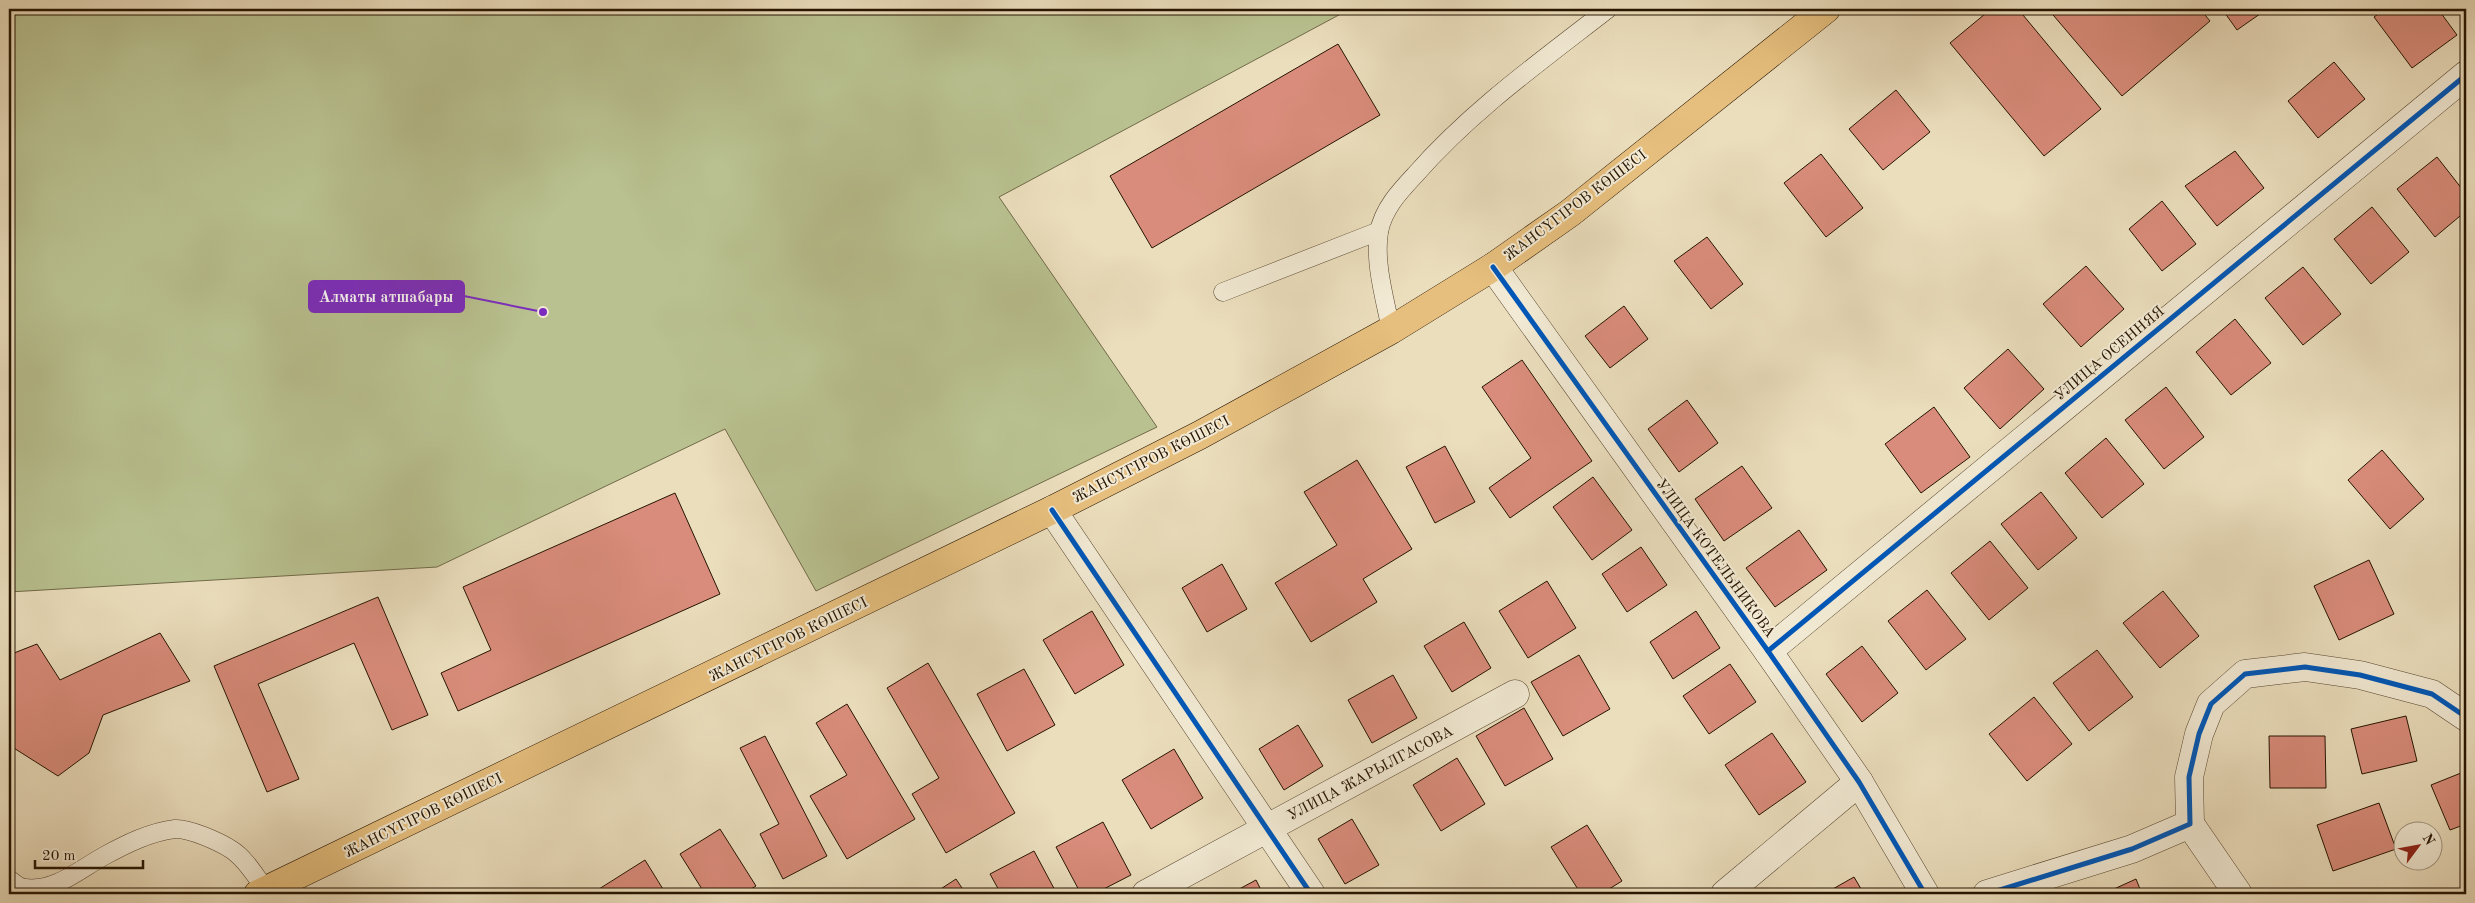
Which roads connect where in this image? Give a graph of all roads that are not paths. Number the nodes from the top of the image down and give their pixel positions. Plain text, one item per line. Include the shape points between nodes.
1 (1608, 9) edge
2 (1826, 9) edge
3 (2466, 75) edge
4 (1379, 231) junction
5 (1493, 268) junction
6 (1223, 292) dead end
7 (1391, 330) junction
8 (1052, 510) junction
9 (1768, 651) junction
10 (1515, 694) dead end
11 (2466, 717) edge
12 (1858, 782) junction
13 (2190, 824) junction
14 (1267, 829) junction
15 (9, 879) edge
16 (262, 892) edge
17 (1146, 894) edge
18 (1311, 894) edge
19 (1725, 894) edge
20 (1925, 894) edge
21 (1987, 894) edge
22 (2238, 894) edge

1 - 4 lane via 1508,86 1444,142 1393,200
2 - 5 main road, ЖАНСҮГІРОВ КӨШЕСІ via 1570,213
3 - 9 street, УЛИЦА ОСЕННЯЯ
4 - 6 lane
4 - 7 lane via 1379,264
5 - 7 main road, ЖАНСҮГІРОВ КӨШЕСІ
5 - 9 street, УЛИЦА КОТЕЛЬНИКОВА
7 - 8 main road, ЖАНСҮГІРОВ КӨШЕСІ via 1200,435
8 - 14 street
8 - 16 main road, ЖАНСҮГІРОВ КӨШЕСІ
9 - 12 street, УЛИЦА КОТЕЛЬНИКОВА
10 - 14 street, УЛИЦА ЖАРЫЛГАСОВА
11 - 13 street via 2432,694 2360,675 2305,667 2245,674 2211,704 2199,734 2189,777
12 - 19 street
12 - 20 street, УЛИЦА КОТЕЛЬНИКОВА
13 - 21 street via 2132,849
13 - 22 street
14 - 17 street, УЛИЦА ЖАРЫЛГАСОВА
14 - 18 street
15 - 16 lane via 23,888 43,887 80,872 143,836 177,829 202,835 232,850 249,867

